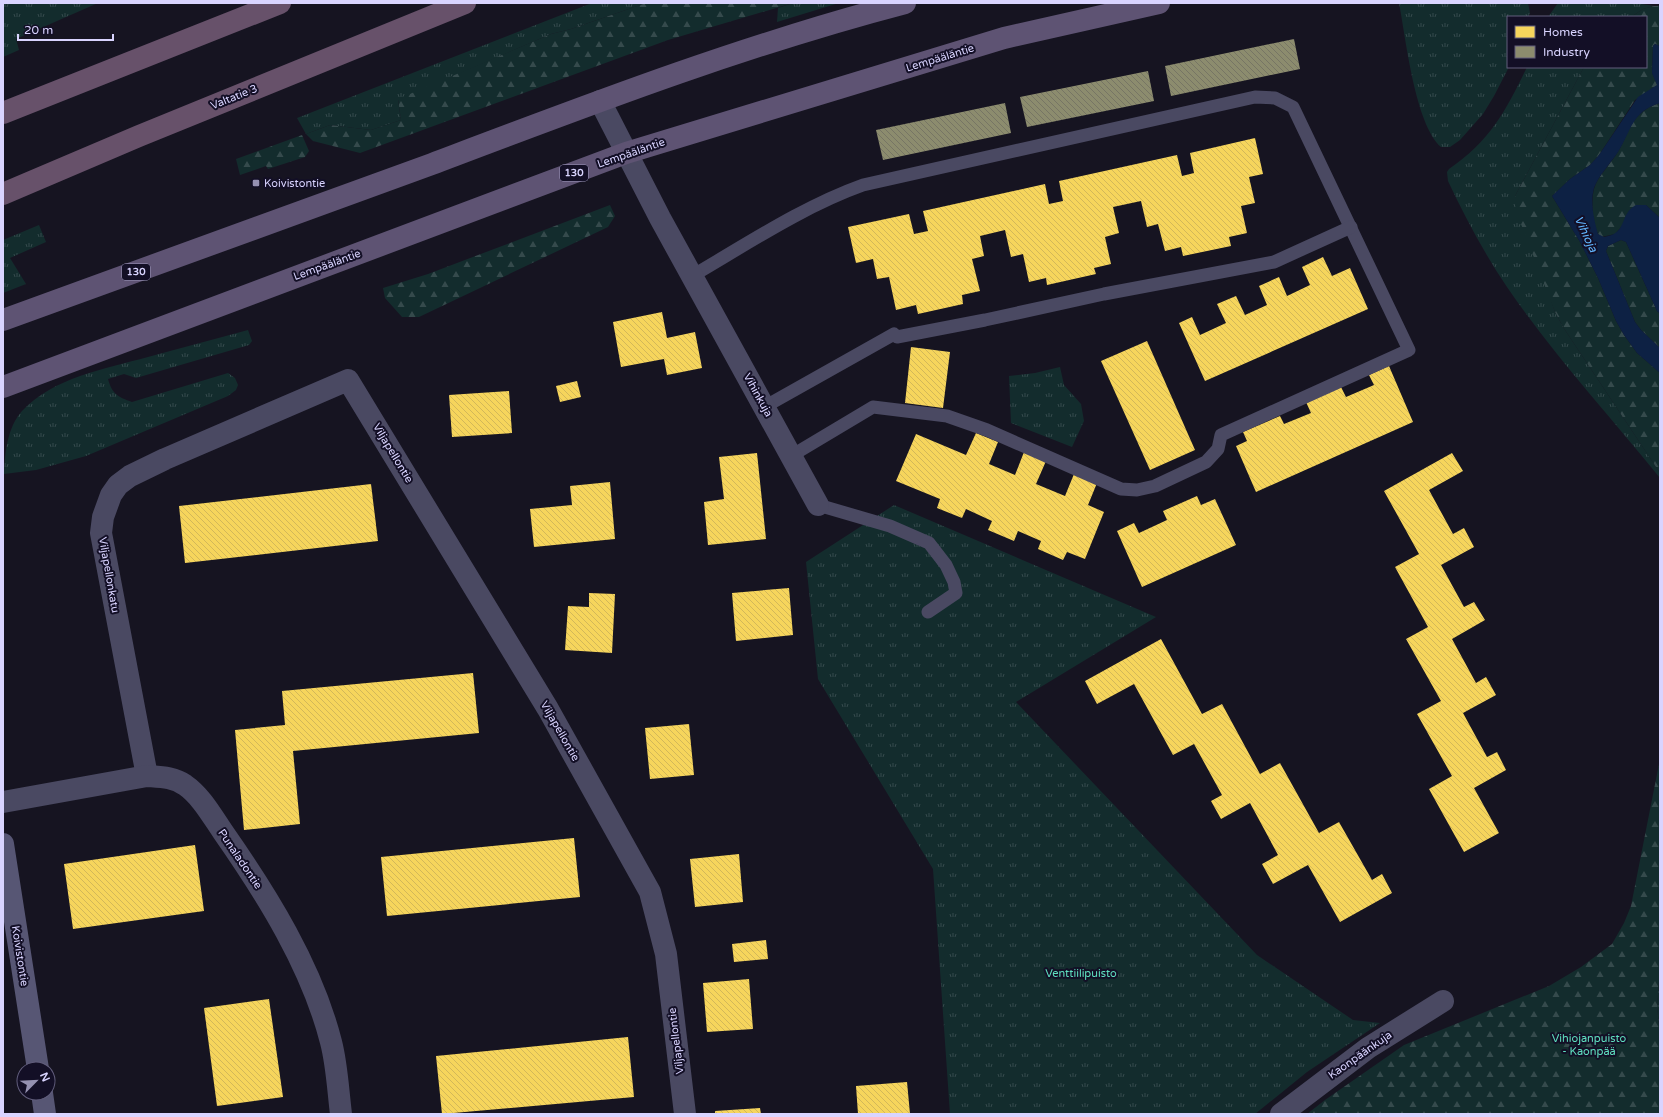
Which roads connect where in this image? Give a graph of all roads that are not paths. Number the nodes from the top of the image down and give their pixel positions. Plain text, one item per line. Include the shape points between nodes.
1 (258, 3) edge
2 (280, 3) edge
3 (465, 3) edge
4 (905, 3) edge
5 (1159, 3) edge
6 (214, 29) junction
7 (600, 101) junction
8 (3, 113) edge
9 (626, 153) junction
10 (3, 194) edge
11 (1351, 227) junction
12 (692, 276) junction
13 (3, 320) edge
14 (348, 380) joint
15 (3, 387) edge
16 (764, 407) junction
17 (791, 456) junction
18 (818, 505) joint
19 (928, 612) dead end
20 (147, 776) junction
21 (3, 802) edge
22 (3, 844) edge
23 (1443, 1002) dead end
24 (37, 1061) edge
25 (43, 1101) edge
26 (45, 1114) edge
27 (341, 1114) edge
28 (685, 1114) edge
29 (1281, 1114) edge

1 - 6 highway
2 - 6 highway
3 - 10 highway, Valtatie 3
4 - 7 main road, 130 via 837,21 631,88
5 - 9 main road, Lempääläntie / 130 via 1004,38
6 - 8 highway
7 - 9 street, Vihinkuja
7 - 13 main road, 130 via 268,225
9 - 12 street, Vihinkuja
9 - 15 main road, Lempääläntie / 130
11 - 12 lane via 1293,107 1275,98 1255,97 863,185 838,194
11 - 16 lane via 1274,262 1104,294 971,323 897,337 894,334
11 - 17 lane via 1409,350 1221,436 1218,449 1206,462 1155,486 1137,490 1121,489 987,430 948,416 873,408
12 - 16 street, Vihinkuja
14 - 20 street, Viljapellonkatu via 165,459 130,476 118,485 111,495 103,517 101,533
14 - 28 street, Viljapellontie via 548,709 650,892 666,954
16 - 17 street, Vihinkuja
17 - 18 street, Vihinkuja
18 - 19 lane, Vihinkuja via 890,526 929,543 946,565 956,593
20 - 21 street, Punaladontie
20 - 27 street, Punaladontie via 168,778 185,785 197,796 253,875 314,989 331,1042
22 - 24 main road, Koivistontie
23 - 29 street, Kaonpäänkuja via 1368,1048
25 - 26 main road

